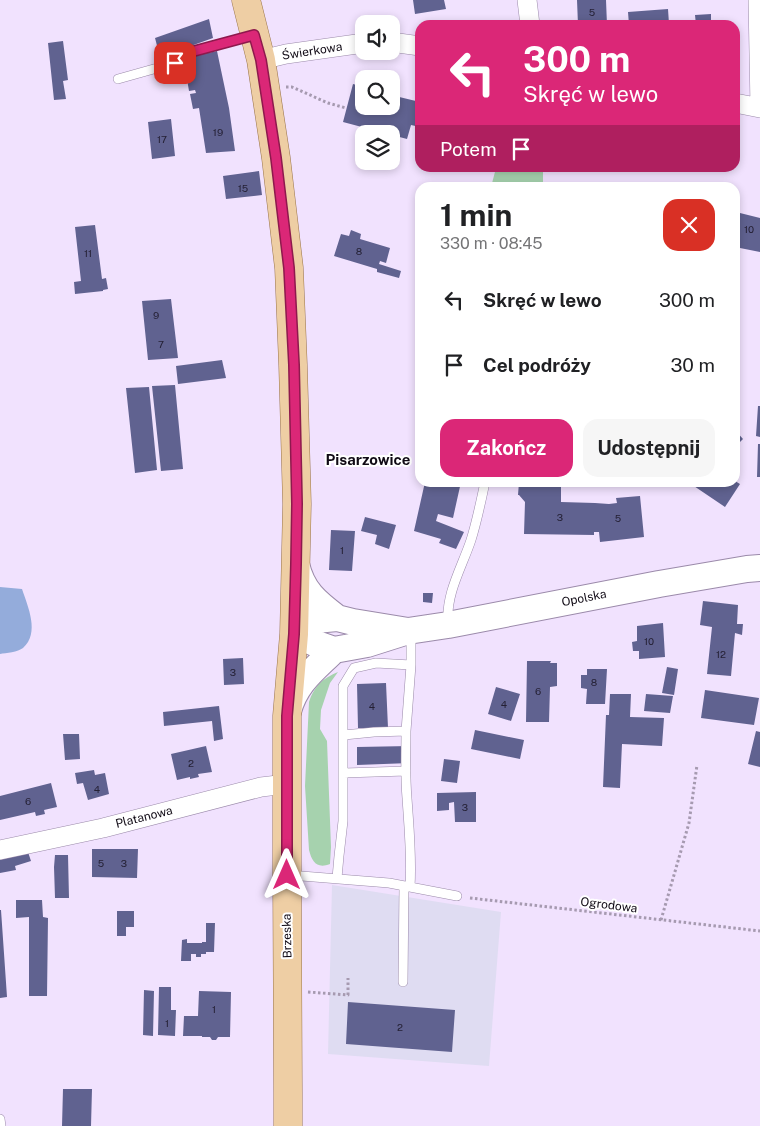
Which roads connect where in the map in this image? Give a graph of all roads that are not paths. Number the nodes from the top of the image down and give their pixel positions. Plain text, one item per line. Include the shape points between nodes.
1 (246, 0) edge
2 (527, 0) edge
3 (758, 0) edge
4 (529, 20) edge
5 (400, 43) edge
6 (355, 45) edge
7 (415, 45) edge
8 (258, 48) junction
9 (118, 79) dead end
10 (740, 104) edge
11 (760, 108) edge
12 (484, 487) edge
13 (296, 564) junction
14 (760, 568) edge
15 (337, 618) junction
16 (448, 625) junction
17 (408, 631) junction
18 (294, 634) junction
19 (334, 650) junction
20 (411, 665) junction
21 (287, 716) junction
22 (406, 731) junction
23 (344, 735) junction
24 (406, 771) junction
25 (344, 773) junction
26 (287, 784) junction
27 (0, 850) edge
28 (287, 875) junction
29 (337, 878) junction
30 (407, 887) junction
31 (457, 896) road end
32 (403, 982) dead end
33 (0, 1119) edge
34 (1, 1126) edge
35 (288, 1126) edge

1 - 8 main road, Brzeska
2 - 4 street
3 - 11 street
5 - 7 street
6 - 8 street, Świerkowa via 295,53
8 - 9 lane via 187,53 175,63
8 - 13 main road, Brzeska via 289,268 294,365
10 - 11 street
12 - 16 lane via 472,538 449,598
13 - 15 main road, Opolska via 302,584 319,604
13 - 18 main road, Brzeska
14 - 16 main road, Opolska
15 - 17 main road, Opolska
15 - 18 main road, Opolska via 315,620
16 - 17 main road, Opolska
17 - 19 main road, Opolska
17 - 20 lane
18 - 19 main road
18 - 21 main road, Brzeska
19 - 21 main road via 300,683
20 - 22 lane
20 - 23 lane via 376,663 354,668 343,686
21 - 26 main road, Brzeska
22 - 23 lane
22 - 24 lane
23 - 25 lane
24 - 25 lane
24 - 30 lane via 411,858
25 - 29 lane
26 - 27 street, Platanowa via 262,787 103,828
26 - 28 main road, Brzeska
28 - 29 lane
28 - 35 main road, Brzeska
29 - 30 lane
30 - 31 lane
30 - 32 lane
33 - 34 lane

